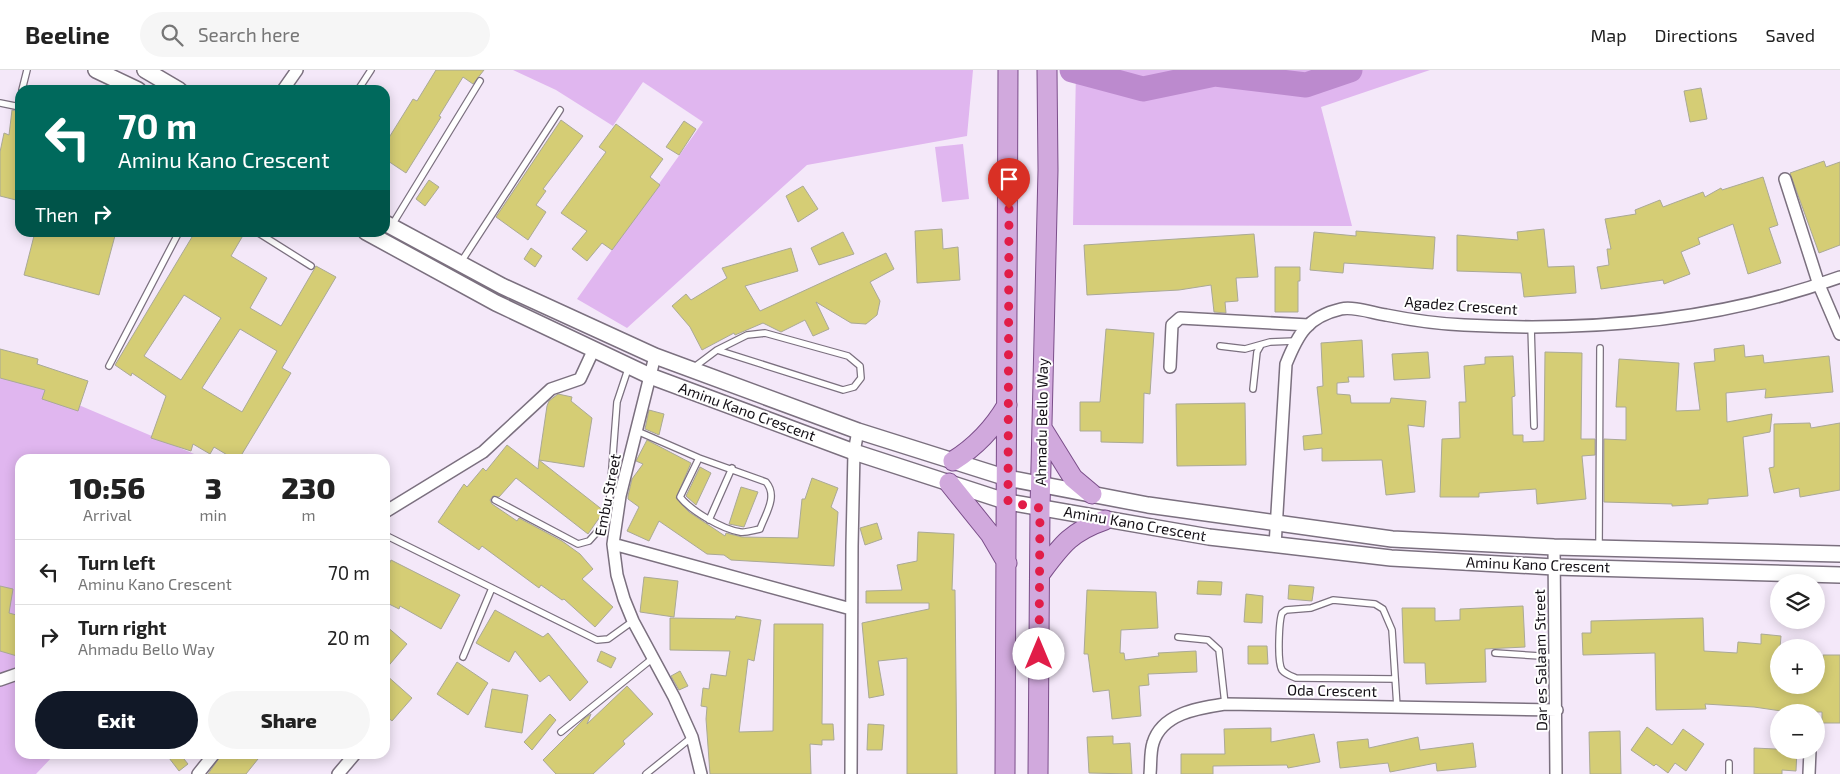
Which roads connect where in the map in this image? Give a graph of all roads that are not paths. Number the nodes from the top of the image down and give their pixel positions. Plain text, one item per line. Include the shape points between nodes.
1 (27, 70) edge
2 (96, 70) edge
3 (146, 70) edge
4 (297, 70) edge
5 (371, 70) edge
6 (1008, 70) edge
7 (1047, 70) edge
8 (480, 82) dead end
9 (23, 85) edge
10 (128, 85) edge
11 (171, 85) edge
12 (286, 85) edge
13 (361, 85) edge
14 (0, 103) edge
15 (15, 106) edge
16 (560, 110) dead end
17 (1785, 178) dead end
18 (390, 222) edge
19 (390, 226) edge
20 (175, 237) edge
21 (265, 237) edge
22 (375, 237) edge
23 (460, 264) junction
24 (311, 266) dead end
25 (1840, 277) edge
26 (1818, 285) junction
27 (1309, 325) junction
28 (1531, 326) junction
29 (1840, 334) edge
30 (1295, 341) junction
31 (1261, 345) junction
32 (1220, 346) dead end
33 (1600, 348) dead end
34 (717, 350) junction
35 (593, 351) junction
36 (655, 356) junction
37 (109, 366) dead end
38 (629, 366) junction
39 (1170, 367) dead end
40 (692, 370) junction
41 (650, 376) junction
42 (1254, 389) dead end
43 (1007, 404) junction
44 (1534, 426) dead end
45 (1042, 428) junction
46 (637, 431) junction
47 (858, 431) junction
48 (854, 452) junction
49 (699, 458) junction
50 (954, 461) junction
51 (732, 468) junction
52 (1007, 478) junction
53 (949, 483) junction
54 (1041, 484) junction
55 (1092, 494) junction
56 (495, 500) dead end
57 (1008, 502) junction
58 (1040, 508) junction
59 (390, 509) edge
60 (709, 520) junction
61 (1105, 520) junction
62 (1276, 523) junction
63 (390, 537) edge
64 (612, 544) junction
65 (1275, 546) junction
66 (1554, 547) junction
67 (1599, 547) junction
68 (1840, 554) edge
69 (1007, 563) junction
70 (1554, 567) junction
71 (1040, 574) junction
72 (1840, 576) edge
73 (492, 588) junction
74 (851, 609) junction
75 (632, 621) junction
76 (1178, 637) dead end
77 (1495, 653) dead end
78 (463, 657) dead end
79 (1556, 657) junction
80 (653, 658) junction
81 (15, 675) edge
82 (1395, 678) junction
83 (0, 680) edge
84 (1225, 704) junction
85 (1397, 707) junction
86 (1557, 710) junction
87 (561, 732) dead end
88 (692, 737) junction
89 (210, 759) edge
90 (351, 759) edge
91 (1810, 759) edge
92 (1729, 763) dead end
93 (198, 774) edge
94 (338, 774) edge
95 (646, 774) edge
96 (701, 774) edge
97 (851, 774) edge
98 (1005, 774) edge
99 (1038, 774) edge
100 (1150, 774) edge
101 (1556, 774) edge
102 (1729, 774) edge
103 (1809, 774) edge

1 - 9 lane
2 - 10 street
3 - 11 street
4 - 12 street
5 - 13 lane
6 - 43 main road
7 - 45 main road, Ahmadu Bello Way
8 - 18 lane
14 - 15 lane
16 - 23 lane
17 - 26 street
19 - 23 street, Aminu Kano Crescent
20 - 37 lane
21 - 24 lane
22 - 35 street, Aminu Kano Crescent
23 - 36 street, Aminu Kano Crescent
25 - 26 street, Agadez Crescent
26 - 28 street, Agadez Crescent via 1694,316 1643,322
26 - 29 street
27 - 28 street, Agadez Crescent via 1317,317 1343,308 1463,325
27 - 30 street, Agadez Crescent
27 - 39 street via 1180,318 1172,325
28 - 44 lane
30 - 31 lane
30 - 62 street, Agadez Crescent via 1286,364
31 - 32 lane via 1245,349
31 - 42 lane via 1257,352
33 - 67 lane
34 - 34 lane via 843,390 854,387 861,378 860,366 848,356 765,333 747,336
34 - 40 lane
35 - 38 street, Aminu Kano Crescent
35 - 59 street via 580,378 551,389 483,452
36 - 40 street, Aminu Kano Crescent
36 - 41 street, Embu Street
38 - 41 street, Aminu Kano Crescent
38 - 56 lane via 617,402 608,520 589,541 578,544
40 - 47 street, Aminu Kano Crescent
41 - 46 street, Embu Street
41 - 48 street, Aminu Kano Crescent
43 - 50 main road via 996,424 973,448
43 - 52 main road
45 - 54 main road, Ahmadu Bello Way
45 - 55 main road via 1073,478
46 - 49 lane
46 - 64 street, Embu Street via 620,496
47 - 48 street
47 - 50 street, Aminu Kano Crescent
48 - 53 street, Aminu Kano Crescent
48 - 74 street
49 - 51 lane
49 - 60 lane via 680,497
50 - 52 street, Aminu Kano Crescent
51 - 60 lane
51 - 60 lane via 766,482 771,489 772,495 760,529 741,532
52 - 54 street, Aminu Kano Crescent
52 - 57 main road
53 - 57 street, Aminu Kano Crescent
53 - 69 main road via 990,534
54 - 55 street, Aminu Kano Crescent
54 - 58 main road, Ahmadu Bello Way
55 - 62 street, Aminu Kano Crescent
57 - 58 street, Aminu Kano Crescent
57 - 69 main road
58 - 61 street, Aminu Kano Crescent
58 - 71 main road, Ahmadu Bello Way
61 - 65 street, Aminu Kano Crescent
61 - 71 main road via 1083,528 1063,544
62 - 65 street, Agadez Crescent
62 - 66 street, Aminu Kano Crescent via 1392,539
63 - 73 lane
64 - 74 street
64 - 75 street, Embu Street via 617,575
65 - 70 street, Aminu Kano Crescent via 1392,558
66 - 67 street, Aminu Kano Crescent
66 - 70 street, Dar es Salaam Street
67 - 68 street, Aminu Kano Crescent
69 - 98 main road
70 - 72 street, Aminu Kano Crescent
70 - 79 street, Dar es Salaam Street
71 - 99 main road, Ahmadu Bello Way
73 - 75 lane via 597,640 608,639
73 - 78 lane
74 - 97 street
75 - 80 street, Embu Street
76 - 84 lane via 1208,640 1218,650
77 - 79 lane
79 - 86 street, Dar es Salaam Street
80 - 87 lane
80 - 88 street, Embu Street
81 - 83 street
82 - 82 lane via 1296,678 1288,675 1282,670 1280,660 1282,613 1333,600 1375,604 1383,609 1392,630
82 - 85 lane
84 - 85 street, Oda Crescent
84 - 100 street, Oda Crescent via 1192,710 1165,722 1153,742
85 - 86 street, Oda Crescent
86 - 101 street, Dar es Salaam Street
88 - 95 lane
88 - 96 street, Embu Street
89 - 93 street
90 - 94 street
91 - 103 street
92 - 102 lane

